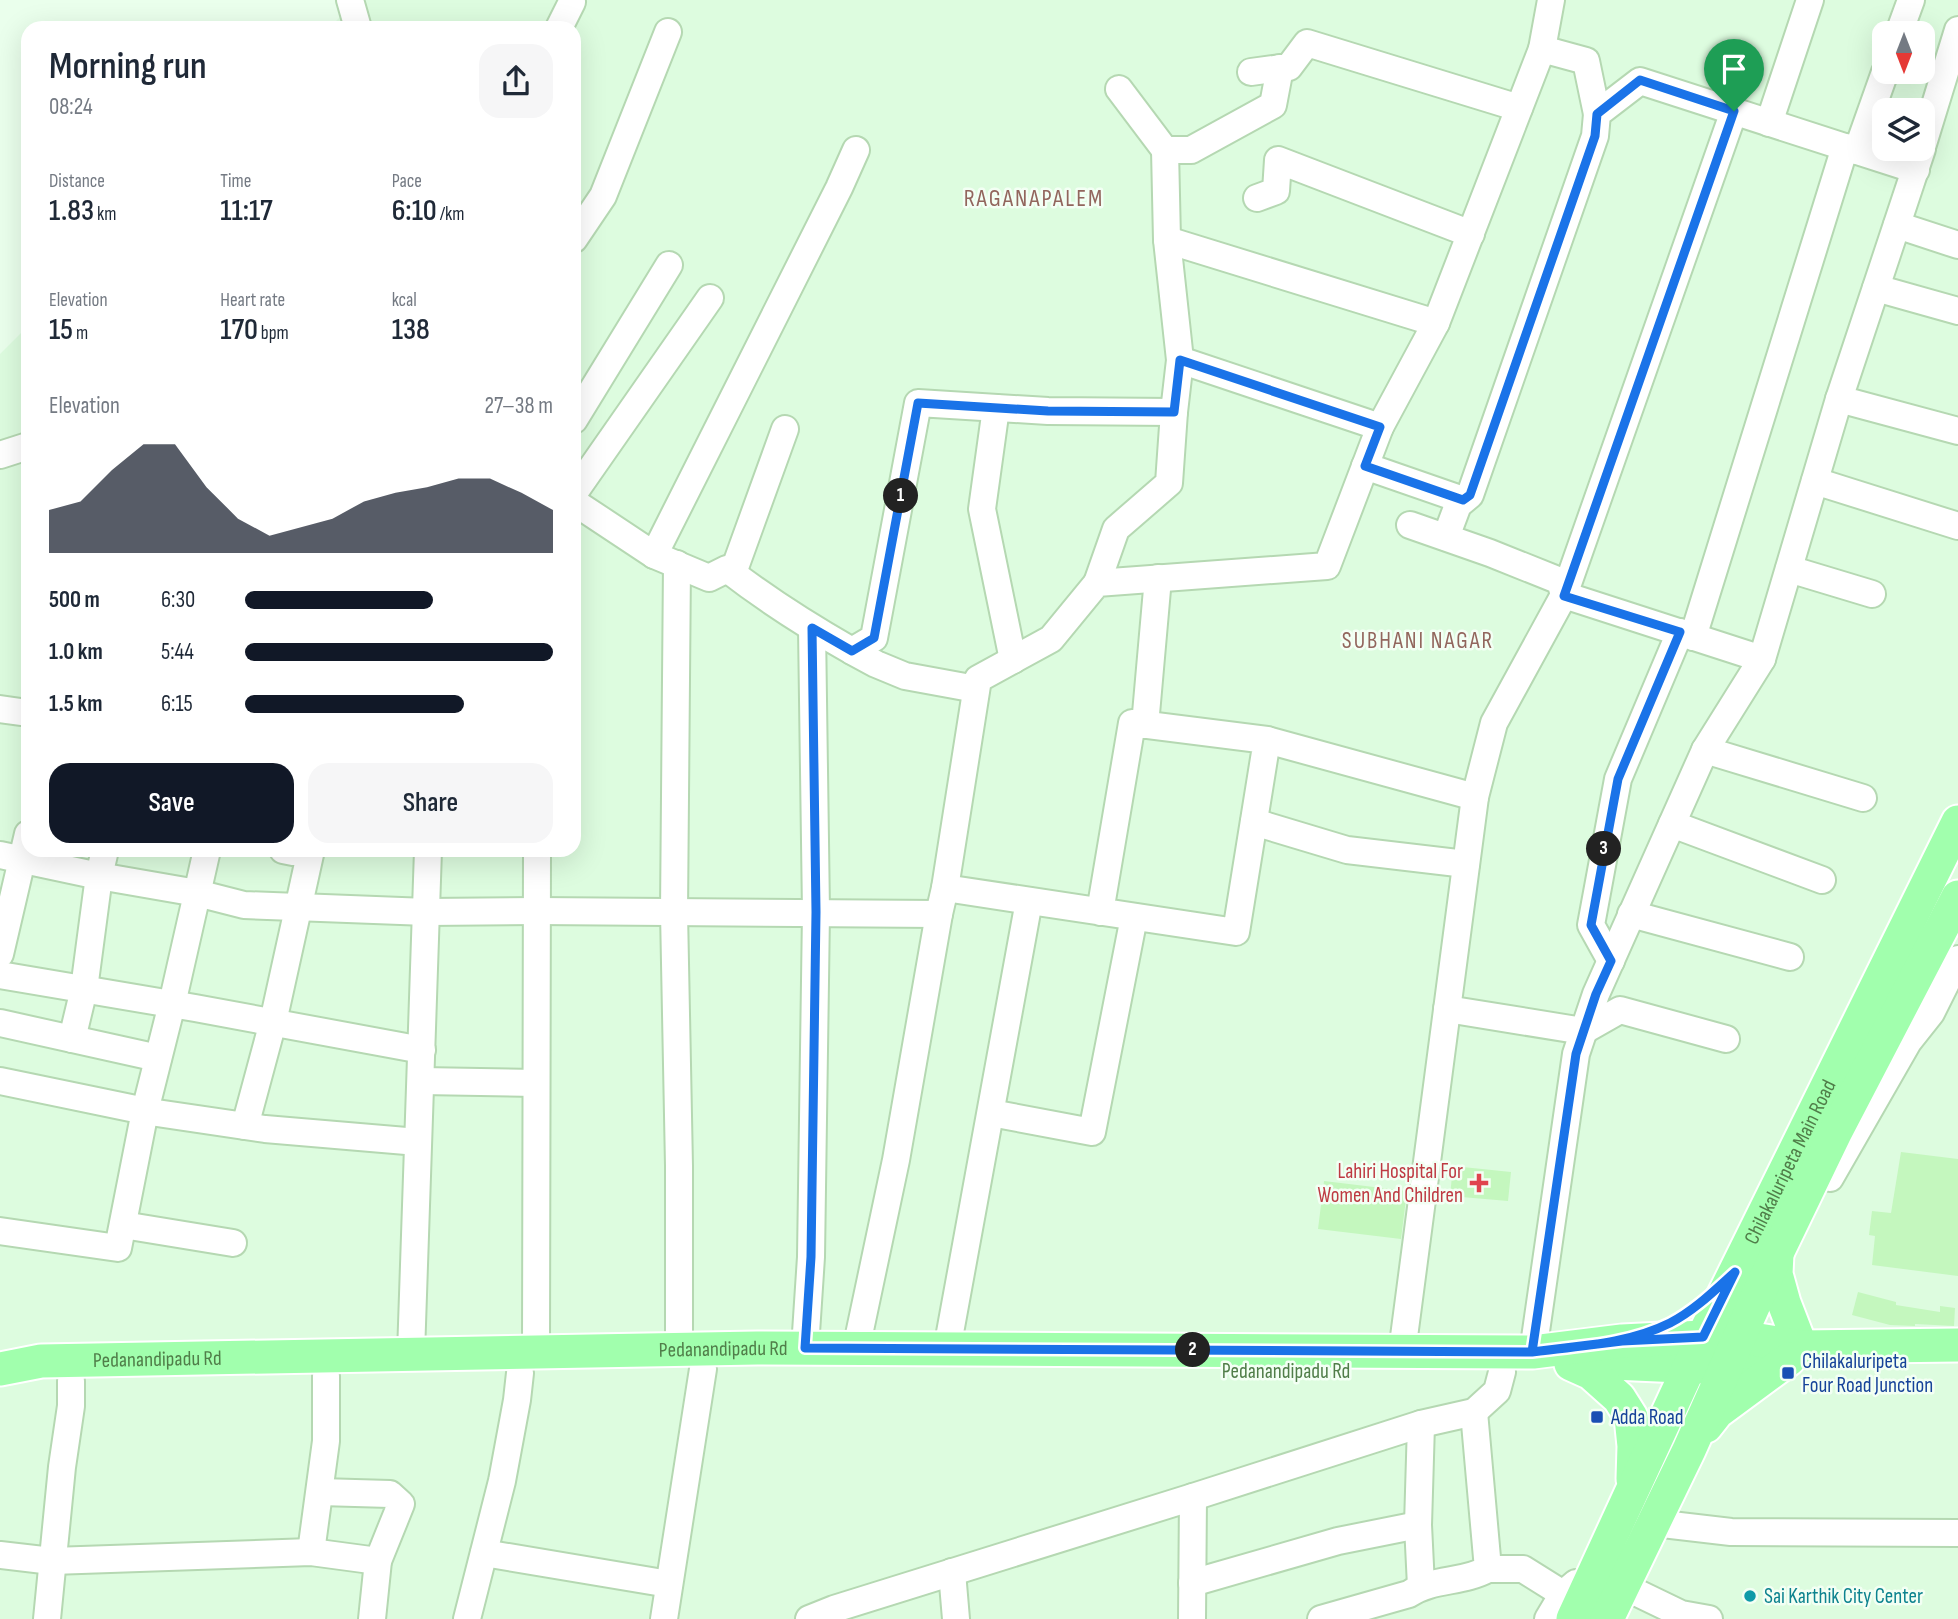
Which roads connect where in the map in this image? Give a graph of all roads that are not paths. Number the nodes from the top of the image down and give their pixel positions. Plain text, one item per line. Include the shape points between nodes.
1 (349, 0) edge
2 (1551, 0) edge
3 (1810, 0) edge
4 (1911, 0) edge
5 (572, 2) dead end
6 (356, 21) edge
7 (562, 21) edge
8 (1903, 21) edge
9 (1958, 30) edge
10 (668, 32) dead end
11 (1542, 49) junction
12 (1280, 68) junction
13 (1251, 72) dead end
14 (1880, 84) edge
15 (1119, 89) dead end
16 (1935, 105) edge
17 (1519, 108) junction
18 (1734, 111) junction
19 (1597, 114) junction
20 (1769, 123) junction
21 (1851, 149) junction
22 (856, 150) dead end
23 (1165, 150) junction
24 (1872, 151) edge
25 (1918, 161) edge
26 (1258, 198) dead end
27 (1897, 225) junction
28 (581, 229) edge
29 (1471, 234) junction
30 (1167, 240) junction
31 (1958, 245) edge
32 (669, 265) dead end
33 (1876, 288) junction
34 (710, 298) dead end
35 (1958, 311) edge
36 (1436, 323) junction
37 (1180, 360) junction
38 (1839, 399) junction
39 (996, 408) junction
40 (581, 409) edge
41 (1174, 412) junction
42 (1380, 427) junction
43 (785, 429) dead end
44 (1958, 431) edge
45 (21, 448) edge
46 (0, 454) edge
47 (1365, 466) junction
48 (1815, 481) junction
49 (581, 483) edge
50 (1463, 500) junction
51 (581, 506) edge
52 (1410, 524) dead end
53 (1958, 526) edge
54 (1446, 537) junction
55 (665, 560) junction
56 (1789, 569) junction
57 (733, 573) junction
58 (1158, 578) junction
59 (1097, 583) junction
60 (1872, 594) dead end
61 (1564, 596) junction
62 (812, 628) junction
63 (1686, 634) junction
64 (852, 651) junction
65 (1762, 659) junction
66 (1013, 660) junction
67 (976, 689) junction
68 (0, 709) edge
69 (21, 712) edge
70 (1145, 725) junction
71 (1267, 740) junction
72 (1705, 750) junction
73 (1475, 797) junction
74 (1863, 798) dead end
75 (1254, 822) junction
76 (1958, 822) edge
77 (1672, 824) junction
78 (17, 850) edge
79 (39, 857) edge
80 (103, 857) edge
81 (205, 857) edge
82 (308, 857) edge
83 (428, 857) edge
84 (537, 857) edge
85 (1466, 864) junction
86 (99, 876) junction
87 (1822, 880) dead end
88 (945, 888) junction
89 (197, 893) junction
90 (1958, 897) edge
91 (1029, 901) junction
92 (297, 908) junction
93 (537, 911) junction
94 (427, 912) junction
95 (674, 912) junction
96 (816, 912) junction
97 (1100, 912) junction
98 (939, 914) junction
99 (1632, 914) junction
100 (1134, 917) junction
101 (0, 954) edge
102 (1790, 957) dead end
103 (1958, 959) edge
104 (1611, 961) junction
105 (0, 975) edge
106 (85, 989) junction
107 (172, 1004) junction
108 (1447, 1009) junction
109 (273, 1022) junction
110 (0, 1023) edge
111 (1583, 1031) junction
112 (72, 1039) junction
113 (1726, 1039) dead end
114 (422, 1050) junction
115 (159, 1058) junction
116 (421, 1081) junction
117 (0, 1082) edge
118 (536, 1083) junction
119 (145, 1111) junction
120 (991, 1112) junction
121 (245, 1126) junction
122 (418, 1142) junction
123 (123, 1225) junction
124 (0, 1231) edge
125 (233, 1243) dead end
126 (1776, 1264) junction
127 (1735, 1272) junction
128 (1703, 1337) junction
129 (1740, 1337) junction
130 (1622, 1341) junction
131 (1958, 1345) edge
132 (805, 1348) junction
133 (1801, 1348) junction
134 (856, 1349) junction
135 (947, 1349) junction
136 (1402, 1352) junction
137 (1532, 1352) junction
138 (411, 1354) junction
139 (691, 1359) junction
140 (528, 1363) junction
141 (1571, 1364) junction
142 (1691, 1367) junction
143 (1726, 1368) junction
144 (0, 1369) edge
145 (1503, 1372) junction
146 (326, 1377) junction
147 (71, 1381) junction
148 (0, 1390) edge
149 (1474, 1412) junction
150 (1421, 1424) junction
151 (1689, 1450) junction
152 (1632, 1489) junction
153 (320, 1492) junction
154 (1193, 1497) junction
155 (1654, 1522) junction
156 (1418, 1525) junction
157 (1958, 1533) edge
158 (311, 1552) junction
159 (484, 1553) junction
160 (0, 1555) edge
161 (52, 1561) junction
162 (379, 1561) junction
163 (1488, 1569) junction
164 (951, 1572) junction
165 (1192, 1583) junction
166 (669, 1584) junction
167 (1421, 1586) junction
168 (1598, 1601) edge
169 (834, 1614) edge
170 (47, 1619) edge
171 (372, 1619) edge
172 (467, 1619) edge
173 (664, 1619) edge
174 (809, 1619) edge
175 (956, 1619) edge
176 (1192, 1619) edge
177 (1321, 1619) edge
178 (1548, 1619) edge
179 (1709, 1619) edge

1 - 6 street
2 - 11 street
3 - 20 street
4 - 8 street
5 - 7 street
9 - 16 street
10 - 28 street via 603,196
11 - 17 street
11 - 19 street via 1586,61
12 - 13 street
12 - 17 street via 1289,67 1307,43
12 - 23 street via 1273,104 1191,150
14 - 21 street
15 - 23 street
17 - 29 street
18 - 19 street via 1640,80
18 - 20 street
18 - 61 street
19 - 50 street via 1595,136 1470,495
20 - 21 street
21 - 24 street
21 - 63 street
22 - 55 street
23 - 30 street
25 - 27 street
26 - 29 street via 1276,191 1278,160
27 - 31 street
27 - 33 street
29 - 36 street
30 - 36 street
30 - 37 street
32 - 40 street
33 - 35 street
33 - 38 street
34 - 49 street
36 - 42 street
37 - 41 street
37 - 42 street
38 - 44 street
38 - 48 street
39 - 41 street
39 - 64 street via 918,403 874,638
39 - 66 street via 982,509
41 - 59 street via 1169,483 1116,529
42 - 47 street
43 - 57 street
45 - 46 street
47 - 50 street
47 - 58 street via 1327,566
48 - 53 street
48 - 56 street
50 - 54 street
51 - 55 street
52 - 54 street
54 - 61 street via 1560,580
55 - 57 street via 709,578 727,569
55 - 95 street
56 - 60 street
56 - 65 street
57 - 62 street
58 - 59 street
58 - 70 street
59 - 66 street via 1051,639
61 - 63 street
61 - 73 street via 1494,723
62 - 64 street
62 - 96 street
63 - 65 street
63 - 104 street via 1618,779 1591,925
64 - 67 street via 905,676
65 - 72 street
66 - 67 street via 978,679
67 - 88 street
68 - 69 street
70 - 71 street
70 - 97 street via 1132,723
71 - 73 street
71 - 75 street
72 - 74 street
72 - 77 street
73 - 85 street
75 - 85 street via 1347,850
75 - 100 street via 1236,932
76 - 127 main road, Chilakaluripeta Main Road
77 - 87 street
77 - 99 street
78 - 101 street
79 - 86 street
80 - 86 street
81 - 89 street
82 - 92 street
83 - 94 street
84 - 93 street
85 - 108 street
86 - 89 street
86 - 106 street
88 - 91 street
88 - 98 street
89 - 92 street via 244,905
89 - 107 street
90 - 126 main road, Chilakaluripeta Main Road via 1836,1131
91 - 97 street
91 - 120 street
92 - 94 street
92 - 109 street
93 - 94 street
93 - 95 street
93 - 118 street
94 - 114 street
95 - 96 street
95 - 139 street via 679,1166
96 - 98 street
96 - 132 street via 811,1257
97 - 100 street
98 - 134 street via 896,1160
99 - 102 street
99 - 104 street
100 - 120 street via 1092,1132
103 - 126 street via 1931,1013 1908,1042
104 - 111 street
105 - 106 street
106 - 107 street
106 - 112 street
107 - 109 street
107 - 115 street
108 - 111 street
108 - 136 street
109 - 114 street
109 - 121 street
110 - 112 street
111 - 113 street via 1620,1010
111 - 137 street
112 - 115 street
114 - 116 street
115 - 119 street
116 - 118 street
116 - 122 street
117 - 119 street
118 - 140 street
119 - 121 street
119 - 123 street
120 - 135 street
121 - 122 street
122 - 138 street
123 - 124 street via 118,1248
123 - 125 street
126 - 129 main road, Chilakaluripeta Main Road
126 - 133 main road
127 - 128 main road, Chilakaluripeta Main Road
127 - 130 main road via 1671,1322
128 - 129 main road, Pedanandipadu Rd
128 - 130 main road, Pedanandipadu Rd
128 - 142 main road, Chilakaluripeta Main Road
129 - 133 main road, Pedanandipadu Rd
129 - 143 main road, Chilakaluripeta Main Road
130 - 137 main road, Pedanandipadu Rd
131 - 133 main road
132 - 134 main road, Pedanandipadu Rd
132 - 139 main road, Pedanandipadu Rd
133 - 143 main road, Pedanandipadu Rd
133 - 151 main road via 1717,1412
134 - 135 main road, Pedanandipadu Rd
135 - 136 main road, Pedanandipadu Rd
136 - 137 main road, Pedanandipadu Rd
138 - 140 main road, Pedanandipadu Rd
138 - 144 main road, Pedanandipadu Rd via 41,1361
139 - 140 main road, Pedanandipadu Rd
139 - 145 main road, Pedanandipadu Rd
139 - 166 street
140 - 146 main road, Pedanandipadu Rd
140 - 159 street
141 - 142 main road, Pedanandipadu Rd via 1597,1361
141 - 145 main road, Pedanandipadu Rd
141 - 152 main road via 1591,1373 1619,1398 1631,1417
142 - 143 main road, Pedanandipadu Rd
142 - 152 main road, Chilakaluripeta Main Road
143 - 151 main road, Chilakaluripeta Main Road
145 - 149 street via 1497,1391
146 - 147 main road, Pedanandipadu Rd
146 - 153 street
147 - 148 main road, Pedanandipadu Rd
147 - 161 street
149 - 150 street
149 - 163 street
150 - 154 street
150 - 156 street
151 - 155 main road, Chilakaluripeta Main Road
152 - 168 main road, Chilakaluripeta Main Road
153 - 158 street
153 - 162 street via 390,1494 401,1504
154 - 164 street
154 - 165 street
155 - 157 street via 1731,1532
155 - 168 main road, Chilakaluripeta Main Road
156 - 165 street via 1338,1541
156 - 167 street
158 - 161 street
158 - 162 street
159 - 166 street
159 - 172 street
160 - 161 street
161 - 170 street
162 - 171 street
163 - 167 street via 1475,1577
163 - 168 street via 1523,1569
164 - 169 street
164 - 175 street
165 - 176 street
166 - 173 street
167 - 177 street via 1409,1594
168 - 178 street
168 - 179 street
169 - 174 street

